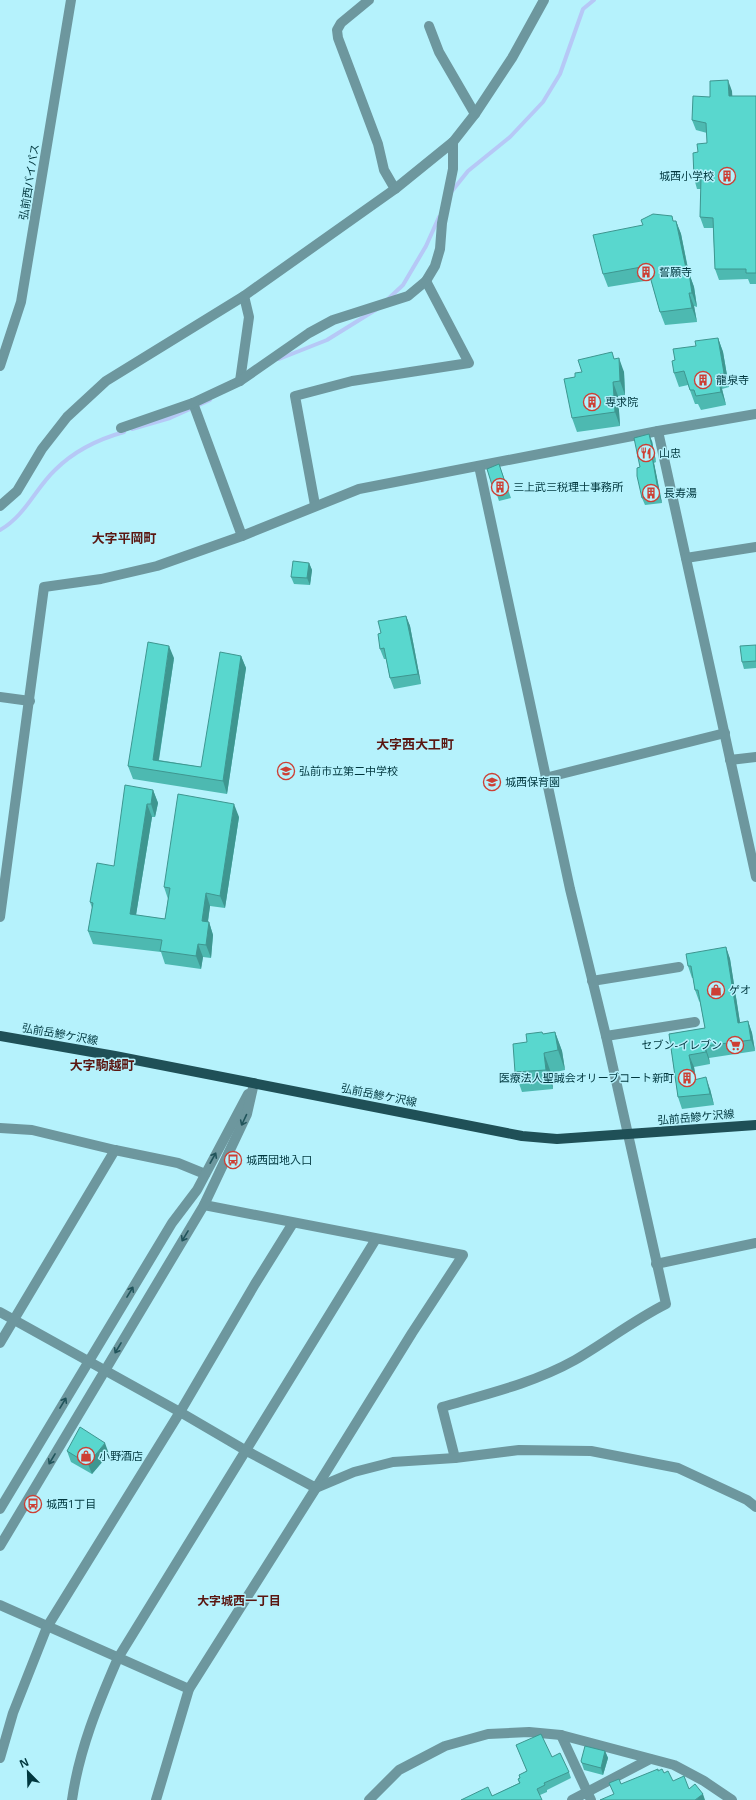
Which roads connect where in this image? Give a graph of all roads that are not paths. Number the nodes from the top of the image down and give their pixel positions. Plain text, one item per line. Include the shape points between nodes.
1 (70, 0) edge
2 (369, 0) edge
3 (544, 0) edge
4 (429, 26) dead end
5 (475, 114) junction
6 (453, 142) junction
7 (395, 189) junction
8 (426, 281) junction
9 (244, 296) junction
10 (0, 366) edge
11 (240, 381) junction
12 (193, 403) junction
13 (756, 414) edge
14 (122, 428) dead end
15 (658, 431) junction
16 (479, 466) junction
17 (315, 505) junction
18 (0, 506) edge
19 (242, 536) junction
20 (756, 547) edge
21 (686, 558) junction
22 (0, 697) edge
23 (30, 701) junction
24 (724, 733) junction
25 (756, 757) edge
26 (730, 760) junction
27 (545, 778) junction
28 (4, 867) edge
29 (756, 877) edge
30 (0, 917) edge
31 (679, 967) dead end
32 (592, 980) junction
33 (695, 1022) dead end
34 (0, 1036) edge
35 (606, 1036) junction
36 (254, 1083) junction
37 (756, 1124) edge
38 (0, 1128) edge
39 (627, 1135) junction
40 (115, 1150) junction
41 (205, 1174) junction
42 (204, 1205) junction
43 (293, 1223) junction
44 (376, 1239) junction
45 (756, 1243) edge
46 (656, 1264) junction
47 (0, 1312) edge
48 (13, 1320) junction
49 (0, 1343) edge
50 (88, 1361) junction
51 (105, 1370) junction
52 (180, 1412) junction
53 (245, 1450) junction
54 (455, 1458) junction
55 (316, 1488) junction
56 (756, 1507) edge
57 (0, 1509) edge
58 (0, 1546) edge
59 (0, 1605) edge
60 (47, 1627) junction
61 (118, 1658) junction
62 (189, 1689) junction
63 (561, 1735) junction
64 (0, 1758) edge
65 (650, 1759) junction
66 (589, 1796) edge
67 (728, 1799) edge
68 (72, 1800) edge
69 (156, 1800) edge
70 (368, 1800) edge
71 (572, 1800) edge

1 - 10 street, 弘前西バイパス via 21,302
2 - 7 street via 341,23 337,30 338,38 378,144 384,170
3 - 5 street via 512,58
4 - 5 street via 439,52
5 - 6 street
6 - 7 street
6 - 8 street via 453,169 442,223 440,249 435,266
7 - 9 street
8 - 11 street via 408,296 333,320 309,333
8 - 17 street via 470,363 352,381 295,396
9 - 11 street via 249,317
9 - 18 street via 106,381 67,417 42,449 17,491
11 - 12 street
12 - 14 street
12 - 19 street
13 - 15 street
15 - 16 street
15 - 21 street
16 - 17 street via 359,489
16 - 27 street
17 - 19 street
19 - 23 street via 157,566 101,579 44,587
20 - 21 street
21 - 24 street
22 - 23 street
23 - 28 street
24 - 26 street
24 - 27 street
25 - 26 street
26 - 29 street
27 - 32 street
28 - 30 street
31 - 32 street
32 - 35 street
33 - 35 street
34 - 36 main road, 弘前岳鰺ケ沢線
35 - 39 street
36 - 39 main road, 弘前岳鰺ケ沢線 via 522,1136 557,1139
41 -> 36 street
36 -> 42 street via 247,1114
37 - 39 main road, 弘前岳鰺ケ沢線
38 - 40 street via 32,1130
39 - 46 street
40 - 41 street via 178,1163
40 - 48 street
50 -> 41 street
42 - 43 street
42 -> 51 street
43 - 44 street
43 - 52 street
44 - 53 street
44 - 55 street via 462,1255
45 - 46 street
46 - 54 street via 666,1304 574,1360 534,1380 442,1407
47 - 48 street
48 - 49 street
48 - 50 street
50 - 51 street
57 -> 50 street
51 - 52 street
51 -> 58 street
52 - 53 street
52 - 60 street
53 - 55 street
53 - 61 street
54 - 55 street via 393,1462 354,1472
54 - 56 street via 519,1450 591,1451 678,1468 747,1500
55 - 62 street
59 - 60 street
60 - 61 street
60 - 64 street via 12,1713
61 - 62 street
61 - 68 street via 91,1720 75,1775
62 - 69 street
63 - 65 street
63 - 66 street
63 - 70 street via 529,1732 488,1734 445,1746 399,1770
65 - 66 street
65 - 67 street via 674,1766 704,1781
66 - 71 street

